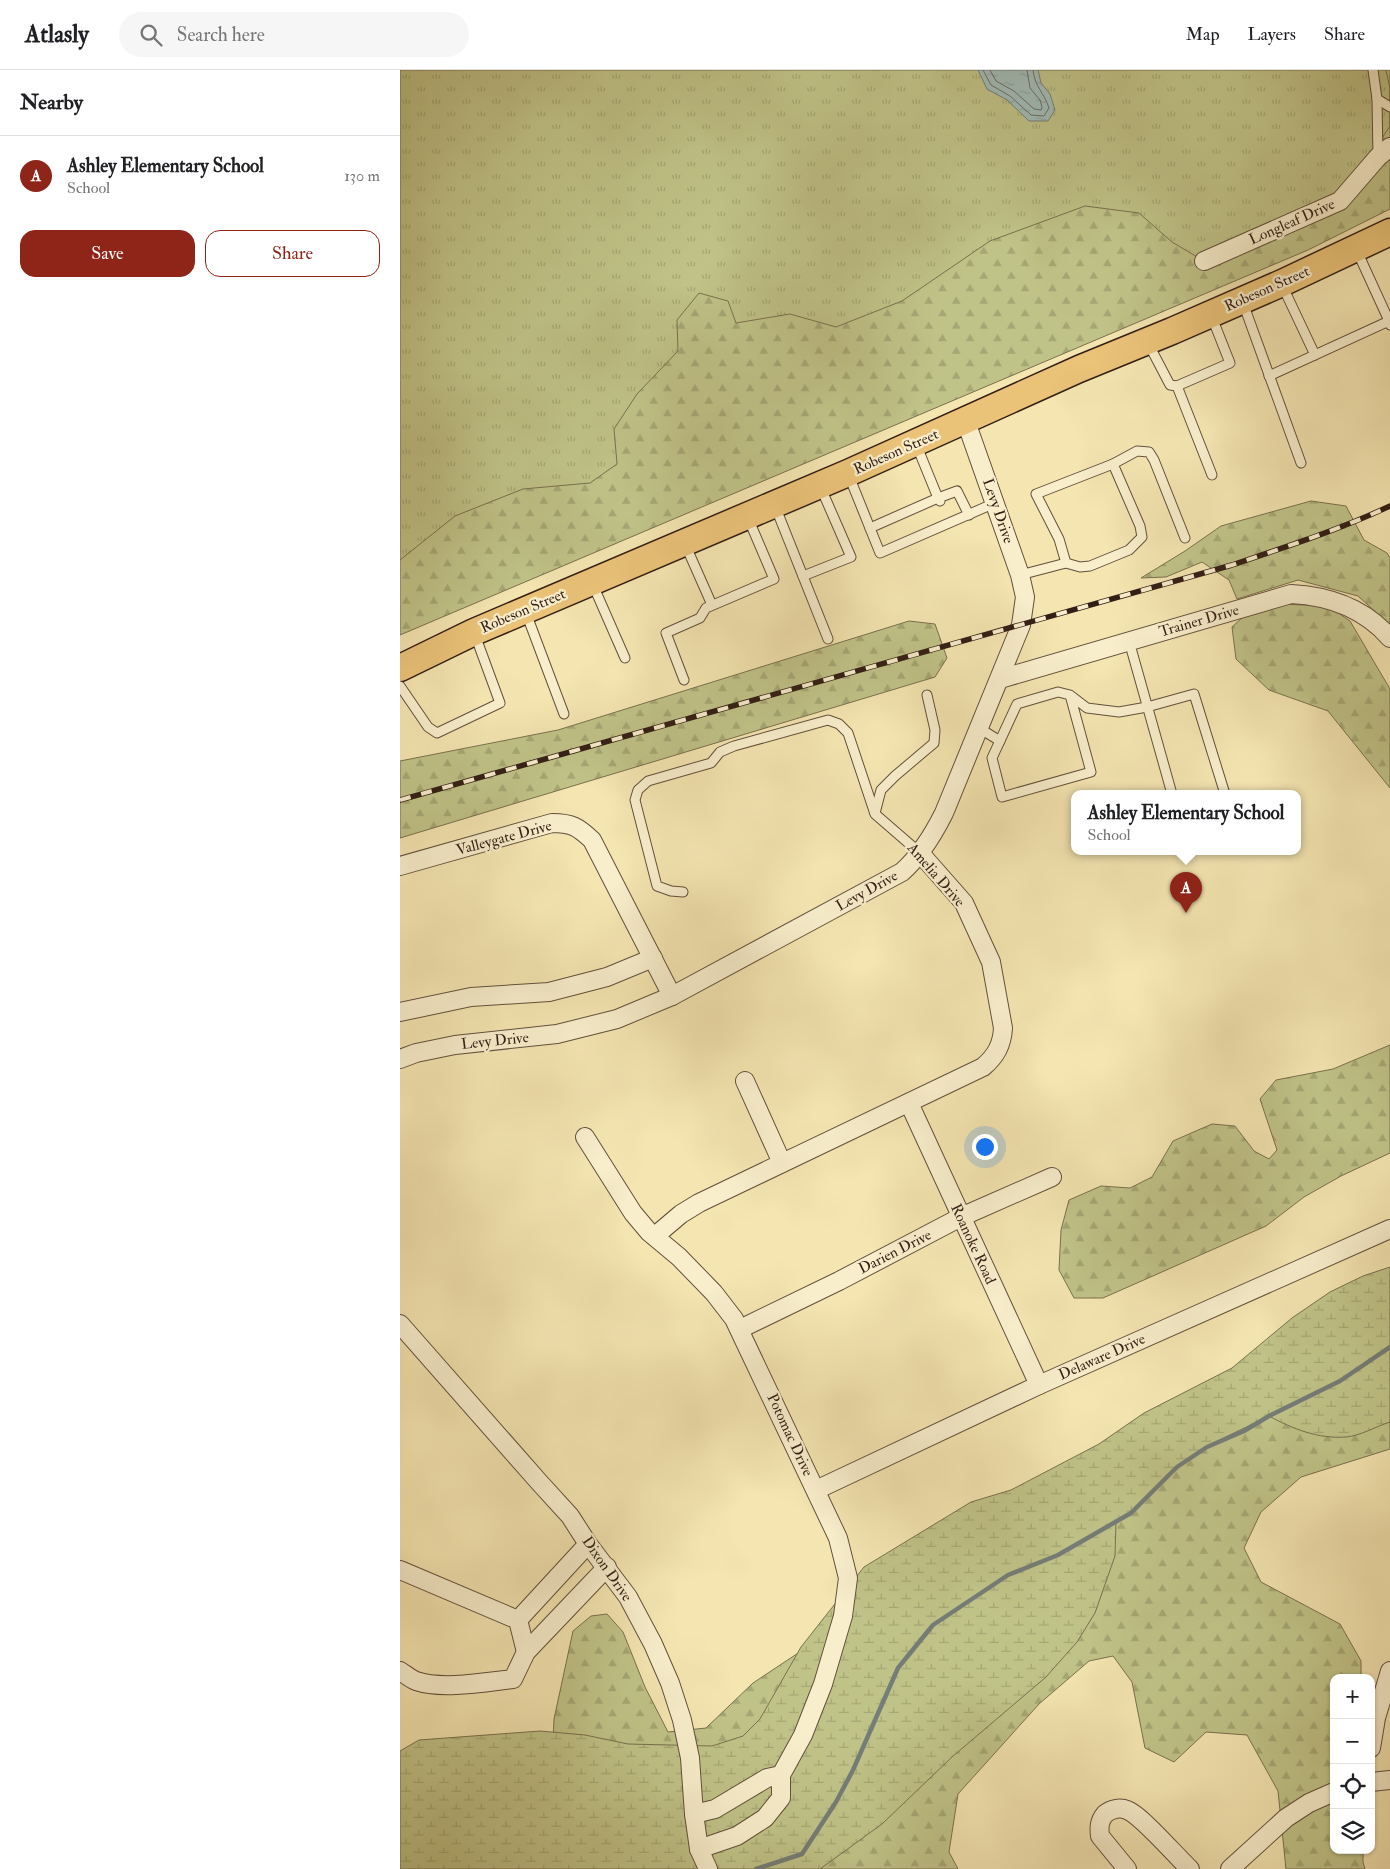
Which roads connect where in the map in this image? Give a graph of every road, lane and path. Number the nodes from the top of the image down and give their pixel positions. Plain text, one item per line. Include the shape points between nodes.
1 (1373, 70) edge
2 (1376, 100) junction
3 (1390, 107) edge
4 (1384, 152) edge
5 (1390, 232) edge
6 (1356, 248) junction
7 (1204, 261) dead end
8 (1282, 283) junction
9 (1242, 301) junction
10 (1210, 314) junction
11 (1390, 322) edge
12 (1147, 341) junction
13 (1315, 355) junction
14 (1269, 376) junction
15 (1177, 386) junction
16 (965, 419) junction
17 (916, 443) junction
18 (1113, 464) junction
19 (1301, 464) dead end
20 (848, 473) junction
21 (1212, 475) dead end
22 (820, 485) junction
23 (939, 500) junction
24 (995, 503) junction
25 (774, 504) junction
26 (968, 515) junction
27 (747, 516) junction
28 (870, 528) junction
29 (1184, 538) dead end
30 (685, 542) junction
31 (1066, 563) junction
32 (1020, 575) junction
33 (803, 576) junction
34 (592, 581) junction
35 (712, 605) junction
36 (525, 611) junction
37 (474, 632) junction
38 (1390, 638) edge
39 (828, 639) dead end
40 (1128, 641) junction
41 (625, 658) dead end
42 (400, 668) edge
43 (1000, 679) junction
44 (684, 680) dead end
45 (400, 686) edge
46 (927, 695) dead end
47 (1070, 695) junction
48 (1147, 706) junction
49 (564, 714) dead end
50 (980, 728) junction
51 (1000, 741) junction
52 (1171, 790) edge
53 (1223, 790) edge
54 (875, 814) junction
55 (920, 853) junction
56 (400, 866) edge
57 (682, 892) dead end
58 (653, 958) junction
59 (672, 996) junction
60 (400, 1012) edge
61 (400, 1060) edge
62 (745, 1081) dead end
63 (909, 1103) junction
64 (585, 1137) dead end
65 (782, 1163) junction
66 (1052, 1177) dead end
67 (961, 1218) junction
68 (1390, 1229) edge
69 (655, 1236) junction
70 (400, 1324) edge
71 (740, 1329) junction
72 (1039, 1385) junction
73 (816, 1490) junction
74 (588, 1544) junction
75 (607, 1567) junction
76 (400, 1570) edge
77 (518, 1620) junction
78 (526, 1652) junction
79 (400, 1671) edge
80 (1390, 1671) edge
81 (1375, 1724) edge
82 (781, 1775) junction
83 (1390, 1780) edge
84 (1375, 1782) edge
85 (1330, 1794) edge
86 (694, 1814) junction
87 (700, 1849) junction
88 (708, 1869) edge
89 (1127, 1869) edge
90 (1190, 1869) edge
91 (1230, 1869) edge

1 - 2 lane
2 - 3 lane
2 - 4 lane
4 - 7 street, Longleaf Drive via 1340,201
5 - 6 main road, Robeson Street
6 - 8 main road, Robeson Street
6 - 11 lane
8 - 9 main road, Robeson Street
8 - 13 lane
9 - 10 main road, Robeson Street
9 - 14 lane
10 - 12 main road, Robeson Street
10 - 15 lane via 1230,363
11 - 13 lane
12 - 15 lane via 1170,385
12 - 16 main road, Robeson Street
13 - 14 lane
14 - 19 lane
15 - 21 lane
16 - 17 main road, Robeson Street
16 - 24 street, Levy Drive
17 - 20 main road, Robeson Street
17 - 23 lane
18 - 29 lane via 1137,451 1149,452
18 - 31 lane via 1036,494 1059,539
18 - 31 lane via 1142,537 1129,550 1090,566
20 - 22 main road, Robeson Street
20 - 28 lane
22 - 25 main road, Robeson Street
22 - 33 lane via 851,557
23 - 26 lane via 957,491
23 - 28 lane
24 - 26 lane
24 - 32 street, Levy Drive
25 - 27 main road, Robeson Street
25 - 33 lane
26 - 28 lane via 931,526 880,553
27 - 30 main road, Robeson Street
27 - 35 lane via 774,579
30 - 34 main road, Robeson Street
30 - 35 lane
31 - 32 lane
32 - 43 street, Levy Drive via 1025,597 1021,625
33 - 39 lane
34 - 36 main road, Robeson Street
34 - 41 lane
35 - 44 lane via 700,618 666,633
36 - 37 main road, Robeson Street
36 - 49 lane
37 - 42 main road, Robeson Street
37 - 45 lane via 500,703 437,732 428,727
38 - 40 street, Trainer Drive via 1365,615 1349,606 1312,595 1291,594
40 - 43 street, Trainer Drive
40 - 48 lane
43 - 50 street, Levy Drive
46 - 54 lane via 935,730 934,743 881,790
47 - 48 lane via 1087,708 1119,712
47 - 51 lane via 1058,692 1017,704
47 - 51 lane via 1091,772 1002,797 992,758
48 - 52 lane
48 - 53 lane via 1194,694
50 - 51 lane
50 - 55 street, Levy Drive via 944,813
54 - 55 lane, Amelia Drive
54 - 57 lane via 848,733 839,724 828,720 734,746 720,752 711,763 648,780 638,790 635,800 657,886
55 - 59 street, Levy Drive via 902,872
55 - 63 street, Amelia Drive via 964,903 991,962 1003,1028 999,1049 991,1061
56 - 58 street, Valleygate Drive via 552,823 569,823 592,840
58 - 59 street, Valleygate Drive
58 - 60 street via 607,977 549,992 471,997
59 - 61 street, Levy Drive via 617,1018 557,1034 455,1045 416,1053
62 - 65 street
63 - 65 street, Amelia Drive
63 - 67 street, Roanoke Road
64 - 69 street, Potomac Drive via 633,1213
65 - 69 street, Amelia Drive via 699,1203
66 - 67 street, Darien Drive
67 - 71 street, Darien Drive
67 - 72 street, Roanoke Road
68 - 72 street, Delaware Drive
69 - 71 street, Potomac Drive via 714,1293
70 - 74 street, Dixon Drive via 570,1516
71 - 73 street, Potomac Drive
72 - 73 street, Delaware Drive
73 - 82 street, Potomac Drive via 838,1538 848,1578 843,1616 823,1684 803,1735
74 - 75 street, Dixon Drive
74 - 77 street
75 - 78 street
75 - 86 street, Dixon Drive via 628,1597 670,1683 690,1758
76 - 77 street
77 - 78 street
78 - 79 street via 513,1679 432,1684 416,1681
80 - 81 street
82 - 86 street via 768,1778 715,1809
82 - 87 street, Potomac Drive via 781,1798 765,1818 737,1836
83 - 84 street
85 - 91 street via 1286,1818
86 - 87 street, Dixon Drive
87 - 88 street, Dixon Drive
89 - 90 street via 1100,1836 1100,1822 1116,1809 1135,1815

